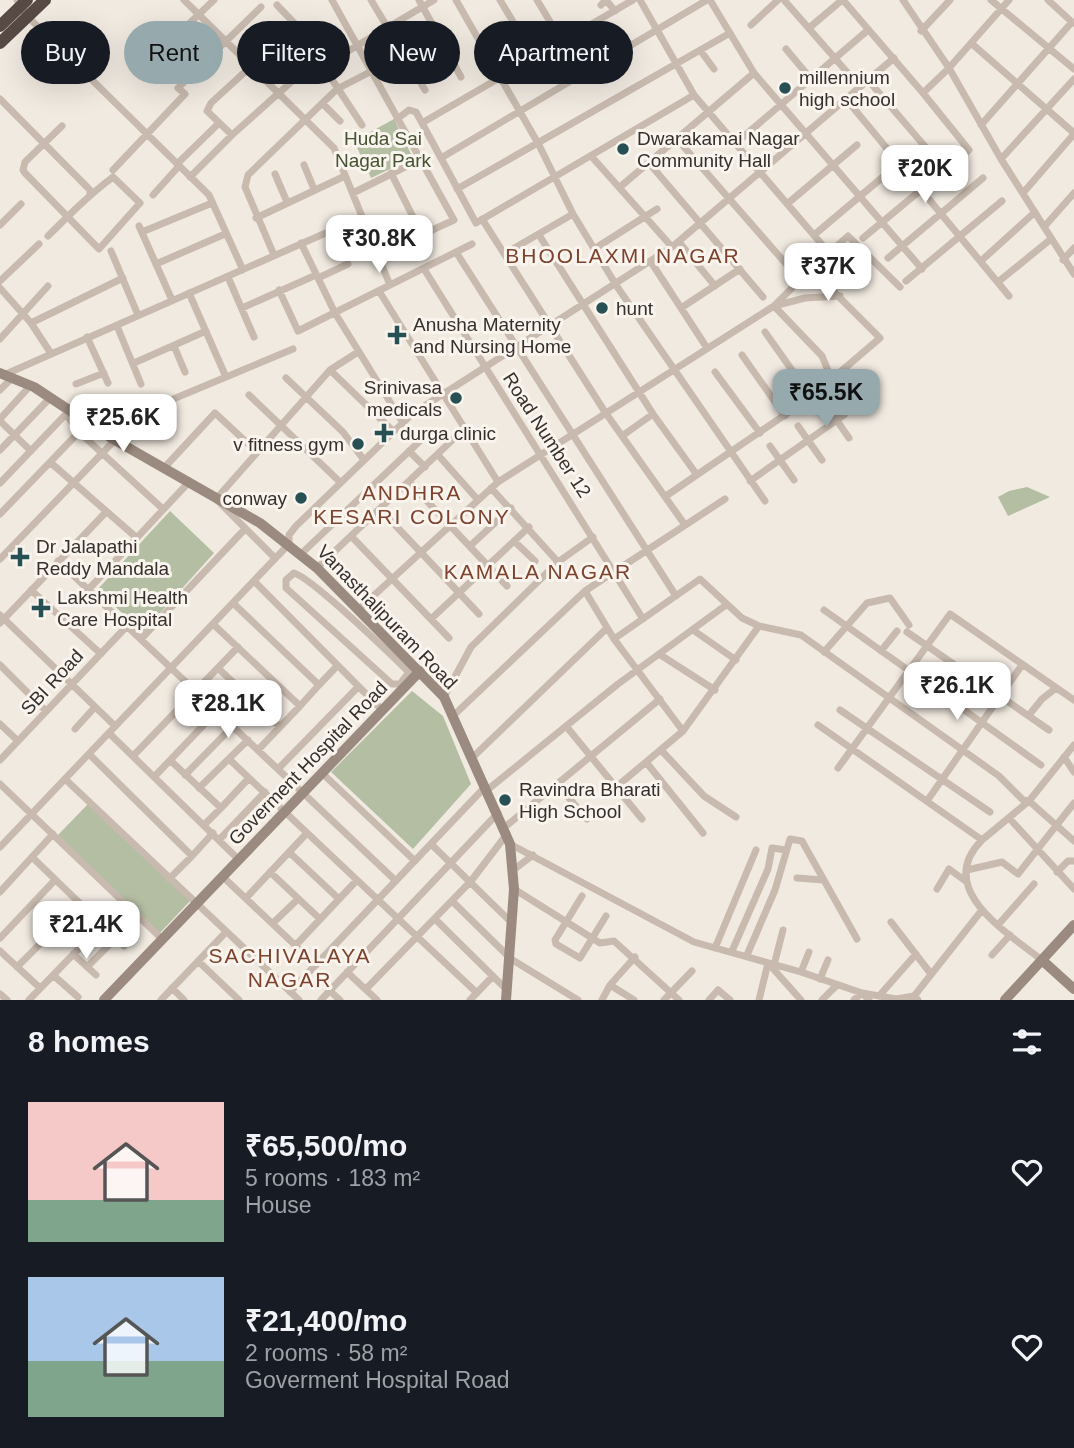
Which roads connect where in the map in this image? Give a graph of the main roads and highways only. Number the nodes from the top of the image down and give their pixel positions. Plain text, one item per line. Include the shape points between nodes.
1 (45, 0) edge
2 (23, 6) edge
3 (0, 26) edge
4 (0, 43) edge

1 - 2 highway
2 - 3 highway
2 - 4 highway

